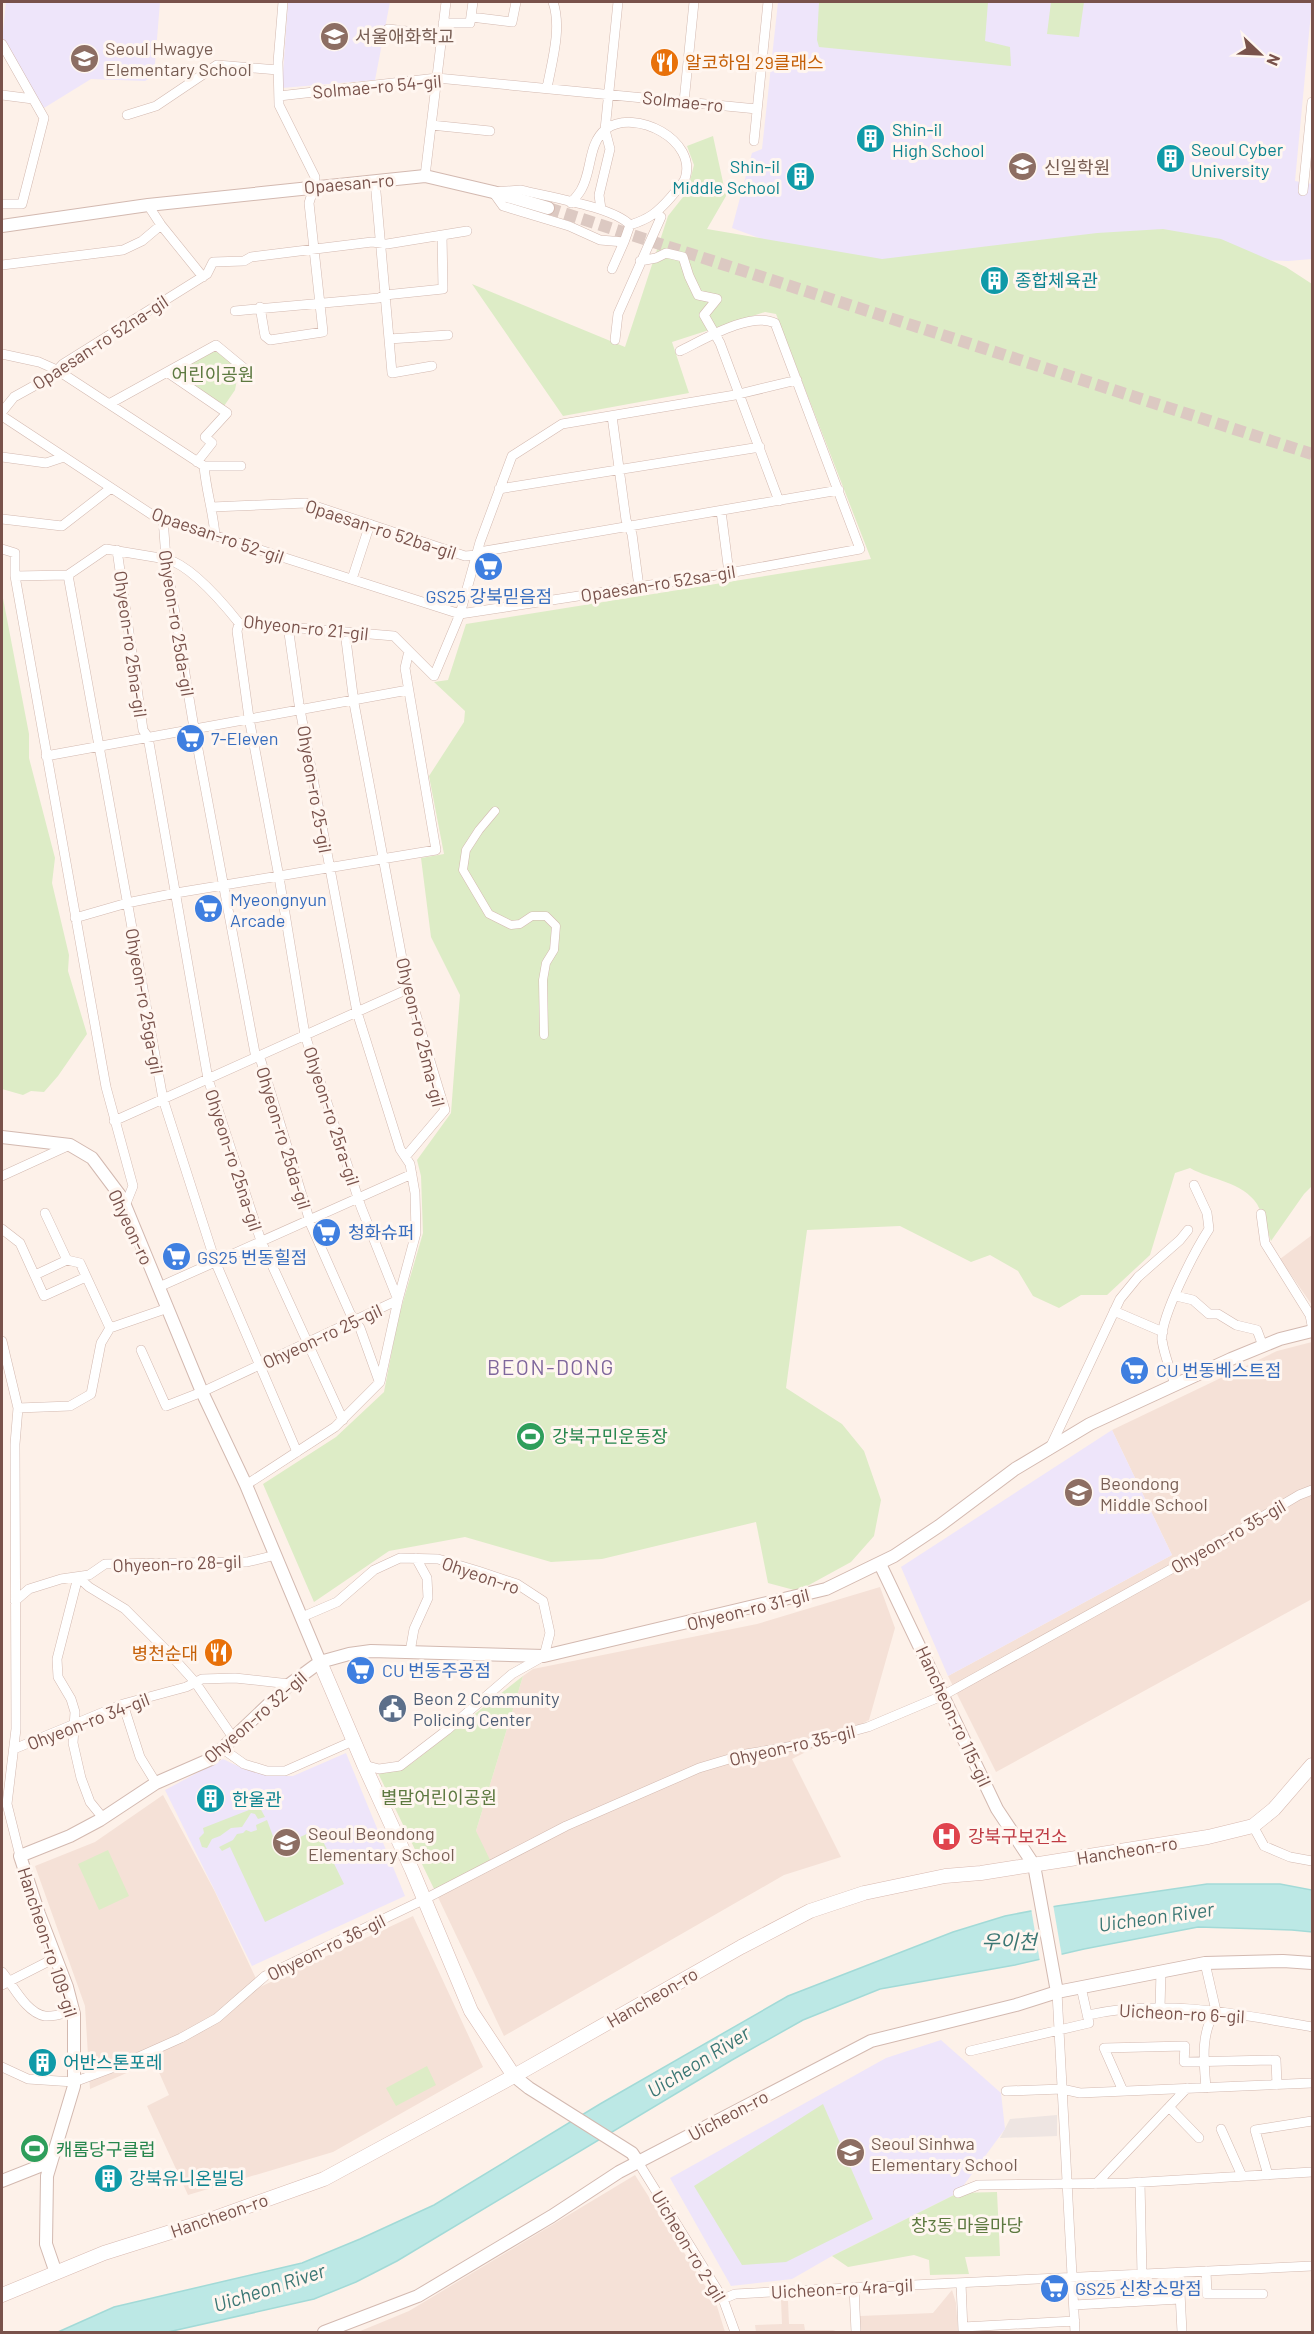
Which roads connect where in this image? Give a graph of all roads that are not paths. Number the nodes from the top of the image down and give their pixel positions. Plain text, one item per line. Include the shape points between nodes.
1 (284, 2) edge
2 (446, 2) edge
3 (473, 2) edge
4 (516, 2) edge
5 (553, 2) edge
6 (618, 2) edge
7 (694, 2) edge
8 (768, 2) edge
9 (471, 17) junction
10 (443, 28) junction
11 (388, 29) dead end
12 (2, 44) edge
13 (4, 54) edge
14 (278, 70) junction
15 (437, 78) junction
16 (547, 88) junction
17 (608, 94) junction
18 (2, 95) edge
19 (279, 96) junction
20 (33, 99) junction
21 (684, 102) junction
22 (1312, 102) edge
23 (757, 109) junction
24 (127, 115) dead end
25 (431, 125) junction
26 (490, 130) dead end
27 (605, 130) junction
28 (754, 141) dead end
29 (425, 176) junction
30 (1308, 177) edge
31 (375, 181) junction
32 (314, 187) junction
33 (1303, 191) dead end
34 (493, 192) junction
35 (571, 203) junction
36 (2, 204) edge
37 (147, 205) junction
38 (548, 208) tunnel mouth
39 (601, 209) junction
40 (656, 213) junction
41 (161, 225) junction
42 (630, 225) junction
43 (2, 226) edge
44 (467, 231) dead end
45 (442, 235) junction
46 (624, 242) junction
47 (381, 243) junction
48 (314, 249) junction
49 (640, 261) junction
50 (2, 266) edge
51 (612, 269) dead end
52 (202, 277) junction
53 (385, 295) junction
54 (320, 303) junction
55 (260, 307) junction
56 (235, 310) dead end
57 (714, 334) junction
58 (448, 335) dead end
59 (389, 339) junction
60 (615, 340) dead end
61 (680, 351) dead end
62 (2, 354) edge
63 (432, 366) dead end
64 (245, 369) dead end
65 (57, 370) junction
66 (167, 372) junction
67 (797, 380) junction
68 (740, 394) junction
69 (109, 404) junction
70 (2, 414) edge
71 (612, 416) junction
72 (760, 447) junction
73 (2, 457) edge
74 (64, 457) junction
75 (200, 464) junction
76 (241, 466) dead end
77 (619, 469) junction
78 (111, 488) junction
79 (499, 489) junction
80 (839, 490) junction
81 (780, 501) junction
82 (212, 507) junction
83 (721, 511) junction
84 (2, 519) edge
85 (163, 519) junction
86 (370, 524) junction
87 (629, 527) junction
88 (214, 535) junction
89 (2, 549) edge
90 (117, 550) junction
91 (477, 555) junction
92 (166, 559) junction
93 (729, 573) junction
94 (68, 575) junction
95 (15, 576) junction
96 (352, 579) junction
97 (639, 586) junction
98 (460, 614) junction
99 (239, 624) junction
100 (288, 626) junction
101 (345, 632) junction
102 (409, 651) junction
103 (408, 690) junction
104 (354, 699) junction
105 (300, 710) junction
106 (249, 718) junction
107 (194, 728) junction
108 (148, 736) junction
109 (98, 745) junction
110 (46, 756) junction
111 (495, 811) dead end
112 (384, 859) junction
113 (329, 868) junction
114 (279, 877) junction
115 (222, 886) junction
116 (176, 894) junction
117 (127, 903) junction
118 (75, 918) junction
119 (408, 989) junction
120 (357, 1012) junction
121 (305, 1035) junction
122 (544, 1035) dead end
123 (258, 1057) junction
124 (208, 1079) junction
125 (163, 1099) junction
126 (114, 1121) junction
127 (2, 1137) edge
128 (70, 1145) junction
129 (406, 1156) junction
130 (412, 1174) junction
131 (2, 1176) edge
132 (1194, 1185) dead end
133 (358, 1197) junction
134 (125, 1206) junction
135 (45, 1213) dead end
136 (1262, 1214) dead end
137 (309, 1219) junction
138 (2, 1229) edge
139 (1188, 1230) dead end
140 (261, 1241) junction
141 (67, 1260) junction
142 (215, 1261) junction
143 (34, 1275) junction
144 (86, 1277) junction
145 (159, 1287) junction
146 (1176, 1296) junction
147 (398, 1300) junction
148 (168, 1308) junction
149 (1114, 1311) junction
150 (356, 1321) junction
151 (1312, 1325) edge
152 (110, 1328) junction
153 (1312, 1331) edge
154 (1163, 1332) junction
155 (2, 1341) edge
156 (308, 1344) junction
157 (1263, 1346) junction
158 (141, 1350) dead end
159 (260, 1365) junction
160 (380, 1382) junction
161 (1175, 1385) junction
162 (202, 1392) junction
163 (18, 1408) junction
164 (343, 1420) junction
165 (1049, 1450) junction
166 (297, 1452) junction
167 (246, 1485) junction
168 (1312, 1490) edge
169 (276, 1555) junction
170 (416, 1558) junction
171 (880, 1564) junction
172 (78, 1577) junction
173 (15, 1601) junction
174 (302, 1617) junction
175 (411, 1652) junction
176 (544, 1656) junction
177 (320, 1662) junction
178 (195, 1682) junction
179 (290, 1684) junction
180 (944, 1695) junction
181 (123, 1704) junction
182 (75, 1724) junction
183 (234, 1739) junction
184 (354, 1741) junction
185 (14, 1749) junction
186 (224, 1749) junction
187 (364, 1765) junction
188 (1312, 1765) edge
189 (156, 1784) junction
190 (4, 1804) edge
191 (103, 1818) junction
192 (1253, 1826) junction
193 (20, 1856) junction
194 (1312, 1861) edge
195 (1034, 1865) junction
196 (423, 1900) junction
197 (55, 1958) junction
198 (1205, 1963) junction
199 (1312, 1963) edge
200 (1161, 1971) junction
201 (2, 1972) edge
202 (5, 1983) edge
203 (1081, 1987) junction
204 (1057, 1992) junction
205 (1160, 2008) junction
206 (74, 2011) junction
207 (1216, 2011) junction
208 (1088, 2019) junction
209 (1312, 2027) edge
210 (1059, 2030) junction
211 (970, 2051) dead end
212 (1204, 2061) junction
213 (2, 2067) edge
214 (514, 2076) junction
215 (74, 2082) junction
216 (1312, 2083) edge
217 (1276, 2085) junction
218 (1187, 2088) junction
219 (1206, 2088) junction
220 (1062, 2089) junction
221 (1006, 2091) dead end
222 (1123, 2091) junction
223 (1169, 2108) junction
224 (1312, 2121) edge
225 (1221, 2129) dead end
226 (1199, 2138) dead end
227 (50, 2162) junction
228 (638, 2162) junction
229 (1312, 2172) edge
230 (1268, 2175) junction
231 (1242, 2176) junction
232 (2, 2181) edge
233 (1140, 2182) junction
234 (1067, 2184) junction
235 (1096, 2184) junction
236 (958, 2193) dead end
237 (1312, 2266) edge
238 (1206, 2271) junction
239 (56, 2273) junction
240 (1179, 2273) junction
241 (1142, 2275) junction
242 (1072, 2278) junction
243 (961, 2283) junction
244 (854, 2287) junction
245 (2, 2295) edge
246 (1263, 2295) dead end
247 (723, 2299) junction
248 (1180, 2299) junction
249 (1074, 2306) junction
250 (1075, 2321) junction
251 (963, 2330) edge
252 (324, 2332) edge
253 (735, 2332) edge
254 (856, 2332) edge
255 (1075, 2332) edge
256 (1182, 2332) edge

1 - 14 street
2 - 10 street
3 - 9 street
4 - 9 street via 512,22
5 - 16 street via 555,42
6 - 17 street
7 - 21 street
8 - 23 street
9 - 10 street via 470,23
10 - 11 street via 434,34
10 - 15 street
12 - 13 street
13 - 20 street
14 - 19 street
14 - 24 street via 217,65 156,106
15 - 16 street, Solmae-ro 54-gil
15 - 19 street, Solmae-ro 54-gil
15 - 25 street
16 - 17 street, Solmae-ro 54-gil
17 - 21 street, Solmae-ro
17 - 27 street
18 - 20 street
19 - 32 street via 279,105 315,177
20 - 36 street via 44,118 22,204
21 - 23 street, Solmae-ro
22 - 30 street
23 - 28 street
25 - 26 street
25 - 29 street
27 - 35 street via 594,147 583,188
27 - 39 street via 610,148 599,195
27 - 40 street, Solmae-ro via 620,122 647,126 666,133 679,147 687,164 684,180
29 - 31 street, Opaesan-ro
29 - 34 street, Opaesan-ro
30 - 33 street
31 - 32 street, Opaesan-ro
31 - 47 street
32 - 37 street, Opaesan-ro
32 - 48 street via 309,203
34 - 35 street via 522,190
34 - 38 street, Opaesan-ro
34 - 46 street via 503,206 600,240
35 - 39 street
37 - 41 street
37 - 43 street, Opaesan-ro
39 - 42 street via 622,217
40 - 42 street, Solmae-ro
40 - 49 street via 661,217
41 - 50 street via 123,250
41 - 52 street
42 - 46 street
44 - 45 street, Opaesan-ro 52na-gil
45 - 47 street, Opaesan-ro 52na-gil
45 - 53 street via 443,289
46 - 51 street
47 - 48 street, Opaesan-ro 52na-gil
47 - 53 street
48 - 52 street, Opaesan-ro 52na-gil via 213,262
48 - 54 street
49 - 57 street via 666,253 683,257 698,295 717,299 704,315
49 - 60 street via 618,314
52 - 65 street, Opaesan-ro 52na-gil
53 - 54 street
53 - 59 street
54 - 55 street
54 - 55 street via 323,332 270,340 265,336
55 - 56 street
57 - 61 street, Opaesan-ro 52sa-gil
57 - 67 street, Opaesan-ro 52sa-gil via 766,319 775,323
57 - 68 street
58 - 59 street
59 - 63 street via 392,373
62 - 65 street
64 - 66 street via 216,345
65 - 69 street
65 - 70 street, Opaesan-ro 52na-gil via 14,397
66 - 69 street
66 - 75 street via 227,413 205,437 212,443
67 - 68 street
67 - 80 street, Opaesan-ro 52sa-gil
68 - 71 street
68 - 72 street
69 - 75 street
70 - 74 street, Opaesan-ro 52-gil
71 - 77 street
71 - 79 street via 562,424 512,456
72 - 77 street
72 - 81 street
73 - 74 street via 46,463
74 - 78 street, Opaesan-ro 52-gil
75 - 76 street
75 - 82 street
77 - 79 street
77 - 87 street
78 - 84 street via 62,526
78 - 85 street, Opaesan-ro 52-gil
79 - 91 street
80 - 81 street
80 - 93 street, Opaesan-ro 52sa-gil via 860,549
81 - 83 street
82 - 86 street, Opaesan-ro 52ba-gil via 306,503
82 - 88 street
83 - 87 street
83 - 93 street
85 - 88 street, Opaesan-ro 52-gil
85 - 92 street, Ohyeon-ro 25da-gil
86 - 91 street, Opaesan-ro 52ba-gil via 465,556
86 - 96 street
87 - 91 street
87 - 97 street
88 - 96 street, Opaesan-ro 52-gil
89 - 95 street via 15,553
90 - 92 street, Ohyeon-ro 21-gil
90 - 94 street via 106,549
90 - 108 street, Ohyeon-ro 25na-gil via 143,730
91 - 98 street
92 - 99 street, Ohyeon-ro 21-gil via 192,574
92 - 107 street, Ohyeon-ro 25da-gil
93 - 97 street, Opaesan-ro 52sa-gil
94 - 95 street
94 - 109 street, Ohyeon-ro 25ga-gil
95 - 110 street
96 - 98 street, Opaesan-ro 52-gil
97 - 98 street, Opaesan-ro 52sa-gil
98 - 102 street, Ohyeon-ro 21-gil via 434,676
99 - 100 street, Ohyeon-ro 21-gil
99 - 106 street, Ohyeon-ro 25ra-gil
100 - 101 street, Ohyeon-ro 21-gil
100 - 105 street, Ohyeon-ro 25-gil
101 - 102 street, Ohyeon-ro 21-gil via 394,636
101 - 104 street, Ohyeon-ro 25ma-gil
102 - 103 street via 405,668
103 - 104 street
103 - 112 street via 436,850
104 - 105 street, Ohyeon-ro 25-gil
104 - 112 street, Ohyeon-ro 25ma-gil
105 - 106 street
105 - 113 street, Ohyeon-ro 25-gil
106 - 107 street
106 - 114 street, Ohyeon-ro 25ra-gil
107 - 108 street, Ohyeon-ro 25na-gil
107 - 115 street, Ohyeon-ro 25da-gil
108 - 109 street
108 - 116 street, Ohyeon-ro 25na-gil
109 - 110 street
109 - 117 street, Ohyeon-ro 25ga-gil
110 - 118 street
111 - 122 street via 466,850 463,870 489,915 511,925 546,915 556,926 554,950 546,963 543,980
112 - 113 street, Ohyeon-ro 25-gil
112 - 119 street, Ohyeon-ro 25ma-gil
113 - 114 street
113 - 120 street, Ohyeon-ro 25-gil
114 - 115 street
114 - 121 street, Ohyeon-ro 25ra-gil
115 - 116 street
115 - 123 street, Ohyeon-ro 25da-gil
116 - 117 street, Ohyeon-ro 25ga-gil
116 - 124 street, Ohyeon-ro 25na-gil
117 - 118 street
117 - 125 street, Ohyeon-ro 25ga-gil
118 - 126 street
119 - 120 street
119 - 129 street, Ohyeon-ro 25ma-gil via 445,1110
120 - 121 street, Ohyeon-ro 25ra-gil
120 - 129 street, Ohyeon-ro 25-gil via 400,1149
121 - 123 street, Ohyeon-ro 25da-gil
121 - 133 street, Ohyeon-ro 25ra-gil
123 - 124 street, Ohyeon-ro 25na-gil
123 - 137 street, Ohyeon-ro 25da-gil
124 - 125 street, Ohyeon-ro 25ga-gil
124 - 140 street, Ohyeon-ro 25na-gil
125 - 126 street
125 - 142 street, Ohyeon-ro 25ga-gil
126 - 134 street via 132,1186
127 - 128 street, Ohyeon-ro
128 - 131 street
128 - 134 street, Ohyeon-ro via 92,1158
129 - 130 street, Ohyeon-ro 25-gil
130 - 133 street, Ohyeon-ro 25ra-gil
130 - 147 street, Ohyeon-ro 25-gil via 416,1233
132 - 146 street via 1207,1213 1209,1229
133 - 137 street, Ohyeon-ro 25da-gil
133 - 147 street, Ohyeon-ro 25ra-gil
134 - 145 street, Ohyeon-ro
135 - 141 street
136 - 151 street via 1265,1243 1310,1315
137 - 140 street, Ohyeon-ro 25na-gil
137 - 150 street, Ohyeon-ro 25da-gil
138 - 143 street via 20,1243
139 - 149 street via 1138,1276
140 - 142 street
140 - 156 street, Ohyeon-ro 25na-gil
141 - 143 street
141 - 144 street via 80,1263
142 - 145 street, Ohyeon-ro
142 - 159 street, Ohyeon-ro 25ga-gil
143 - 144 street via 44,1296
144 - 152 street
145 - 148 street, Ohyeon-ro
146 - 154 street
146 - 157 street via 1193,1300 1209,1314 1257,1330
147 - 150 street, Ohyeon-ro 25-gil
147 - 160 street
148 - 152 street
148 - 162 street, Ohyeon-ro
149 - 154 street
149 - 165 street
150 - 156 street, Ohyeon-ro 25-gil
150 - 160 street, Ohyeon-ro 25da-gil
152 - 163 street via 101,1343 92,1394 70,1406
153 - 157 street, Ohyeon-ro 31-gil
154 - 161 street
155 - 163 street, Hancheon-ro 109-gil
156 - 159 street, Ohyeon-ro 25-gil
156 - 164 street, Ohyeon-ro 25na-gil
157 - 161 street, Ohyeon-ro 31-gil
158 - 162 street via 166,1407
159 - 162 street, Ohyeon-ro 25-gil
159 - 166 street, Ohyeon-ro 25ga-gil
160 - 164 street
161 - 165 street, Ohyeon-ro 31-gil via 1090,1424
162 - 167 street, Ohyeon-ro
163 - 173 street, Hancheon-ro 109-gil
164 - 166 street
165 - 171 street, Ohyeon-ro 31-gil via 1015,1469
166 - 167 street
167 - 169 street, Ohyeon-ro
168 - 180 street, Ohyeon-ro 35-gil
169 - 172 street, Ohyeon-ro 28-gil via 247,1562 105,1564
169 - 174 street, Ohyeon-ro
170 - 174 street, Ohyeon-ro via 400,1558 374,1570 337,1602
170 - 175 street via 427,1578 428,1598 414,1629
170 - 176 street, Ohyeon-ro via 438,1559 508,1581 543,1600 550,1633
171 - 176 street, Ohyeon-ro 31-gil via 813,1593
171 - 180 street, Hancheon-ro 115-gil
172 - 173 street, Ohyeon-ro 28-gil via 29,1589
172 - 178 street via 125,1609
172 - 182 street via 57,1659 58,1677 71,1699
173 - 185 street, Hancheon-ro 109-gil
174 - 177 street, Ohyeon-ro
175 - 176 street, Ohyeon-ro 31-gil
175 - 177 street, Ohyeon-ro 31-gil via 371,1651
176 - 187 street via 512,1674 400,1766 379,1769
177 - 179 street, Ohyeon-ro 32-gil
177 - 184 main road, Ohyeon-ro
178 - 179 street, Ohyeon-ro 34-gil via 235,1678
178 - 181 street, Ohyeon-ro 34-gil
178 - 183 street
179 - 183 street, Ohyeon-ro 32-gil
180 - 195 street, Hancheon-ro 115-gil via 997,1809
180 - 196 street, Ohyeon-ro 35-gil via 868,1727 699,1767 566,1826
181 - 182 street, Ohyeon-ro 34-gil
181 - 189 street via 140,1757
182 - 185 street, Ohyeon-ro 34-gil
182 - 191 street via 73,1743 81,1778 90,1802
183 - 186 street, Ohyeon-ro 32-gil
184 - 186 street via 285,1771 267,1771 244,1764
184 - 187 main road, Ohyeon-ro
185 - 190 street, Hancheon-ro 109-gil
186 - 189 street, Ohyeon-ro 32-gil via 212,1759
187 - 196 main road, Ohyeon-ro
188 - 192 main road, Hancheon-ro via 1274,1809
189 - 191 street, Ohyeon-ro 32-gil
190 - 193 street, Hancheon-ro 109-gil
191 - 193 street, Ohyeon-ro 32-gil
192 - 194 street via 1264,1846
192 - 195 main road, Hancheon-ro
193 - 197 street, Hancheon-ro 109-gil
195 - 204 street
195 - 214 main road, Hancheon-ro via 890,1887 810,1911
196 - 214 main road, Ohyeon-ro via 471,2011
196 - 215 street, Ohyeon-ro 36-gil via 265,1976 217,2018 189,2034
197 - 202 street
197 - 206 street, Hancheon-ro 109-gil
198 - 199 street, Uicheon-ro
198 - 200 street, Uicheon-ro
198 - 207 street
200 - 203 street, Uicheon-ro
200 - 205 street
201 - 202 street
202 - 206 street via 38,2013 49,2016
203 - 204 street, Uicheon-ro
203 - 208 street
204 - 210 street
204 - 228 street, Uicheon-ro via 871,2042
205 - 207 street, Uicheon-ro 6-gil
205 - 208 street, Uicheon-ro 6-gil via 1116,2008
206 - 215 street, Hancheon-ro 109-gil
207 - 209 street, Uicheon-ro 6-gil
207 - 212 street via 1210,2019
208 - 210 street, Uicheon-ro 6-gil
210 - 211 street, Uicheon-ro 6-gil
210 - 220 street
212 - 217 street via 1276,2060
212 - 219 street
212 - 222 street via 1184,2062 1185,2046 1104,2048
213 - 215 street via 28,2079
214 - 228 street via 632,2153
214 - 239 main road, Hancheon-ro via 324,2179
215 - 227 street, Hancheon-ro 109-gil
216 - 217 street
217 - 219 street
218 - 219 street
218 - 222 street
218 - 223 street
220 - 221 street
220 - 222 street via 1080,2093
220 - 234 street
223 - 226 street
223 - 235 street
224 - 230 street via 1255,2130
225 - 231 street
227 - 232 street
227 - 239 street, Hancheon-ro 109-gil via 46,2244
228 - 247 street, Uicheon-ro 2-gil
228 - 252 street, Uicheon-ro via 418,2296
229 - 230 street
230 - 231 street
231 - 233 street
233 - 235 street
233 - 241 street
234 - 235 street
234 - 236 street via 978,2185
234 - 242 street
237 - 238 street, Uicheon-ro 4ra-gil
238 - 240 street, Uicheon-ro 4ra-gil
238 - 246 street via 1207,2294
239 - 245 main road, Hancheon-ro
240 - 241 street, Uicheon-ro 4ra-gil
240 - 248 street
241 - 242 street, Uicheon-ro 4ra-gil
242 - 243 street, Uicheon-ro 4ra-gil
242 - 249 street
243 - 244 street, Uicheon-ro 4ra-gil
243 - 251 street
244 - 247 street, Uicheon-ro 4ra-gil via 735,2294
244 - 254 street
247 - 253 street, Uicheon-ro 2-gil
248 - 249 street
248 - 256 street
249 - 250 street
250 - 251 street
250 - 255 street

